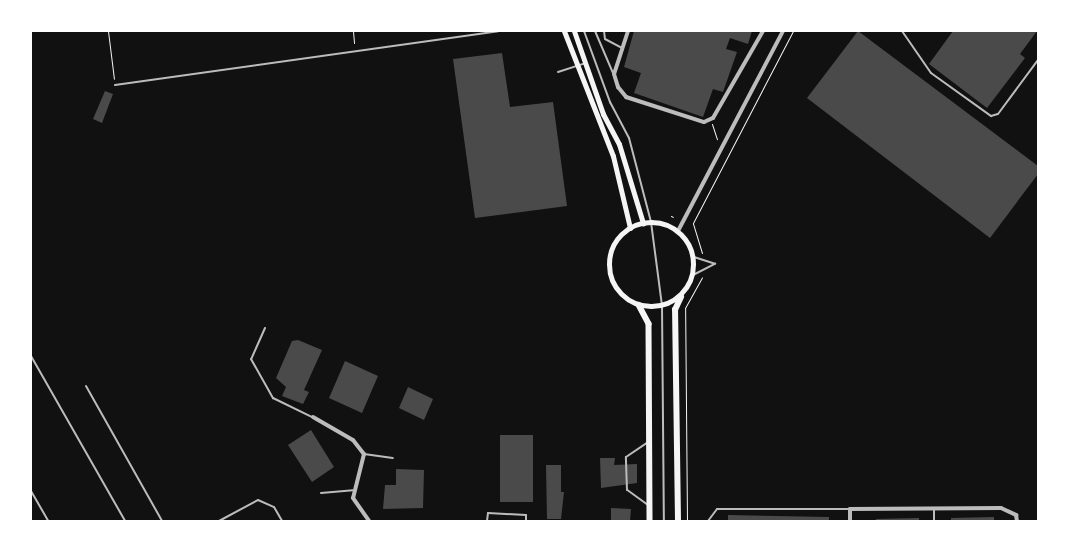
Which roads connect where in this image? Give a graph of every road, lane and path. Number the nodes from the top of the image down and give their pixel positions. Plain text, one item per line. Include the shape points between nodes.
1 (108, 31) edge
2 (353, 31) edge
3 (498, 31) edge
4 (564, 31) edge
5 (574, 31) edge
6 (584, 31) edge
7 (595, 31) edge
8 (604, 31) edge
9 (628, 31) edge
10 (763, 31) edge
11 (783, 31) edge
12 (793, 31) edge
13 (902, 31) edge
14 (354, 43) dead end
15 (622, 48) junction
16 (1038, 60) edge
17 (585, 63) junction
18 (576, 64) junction
19 (558, 72) dead end
20 (614, 74) junction
21 (115, 85) joint
22 (710, 119) junction
23 (717, 139) dead end
24 (652, 222) junction
25 (643, 223) junction
26 (688, 227) dead end
27 (692, 227) junction
28 (630, 228) junction
29 (678, 231) junction
30 (694, 257) junction
31 (703, 258) junction
32 (704, 268) junction
33 (693, 275) junction
34 (682, 294) junction
35 (640, 305) junction
36 (662, 306) junction
37 (265, 328) dead end
38 (31, 356) edge
39 (86, 386) dead end
40 (313, 418) joint
41 (650, 440) junction
42 (364, 454) junction
43 (393, 458) dead end
44 (353, 490) junction
45 (31, 491) edge
46 (321, 493) dead end
47 (651, 507) junction
48 (850, 509) junction
49 (934, 509) junction
50 (48, 521) edge
51 (125, 521) edge
52 (162, 521) edge
53 (219, 521) edge
54 (282, 521) edge
55 (369, 521) edge
56 (487, 521) edge
57 (526, 521) edge
58 (650, 521) edge
59 (664, 521) edge
60 (678, 521) edge
61 (687, 521) edge
62 (708, 521) edge
63 (850, 521) edge
64 (934, 521) edge
65 (1018, 521) edge

1 - 21 path
2 - 14 path
3 - 21 lane
4 - 18 main road
5 - 17 main road
6 - 24 lane via 610,102 629,138
7 - 20 lane
8 - 15 lane via 610,44
9 - 15 street
10 - 22 street
11 - 29 street
12 - 27 path
13 - 16 lane via 931,73 991,116 998,114
15 - 20 street
17 - 18 lane
17 - 25 main road via 619,144
18 - 19 lane
18 - 28 main road via 613,156
20 - 22 street via 626,97 704,122
22 - 23 path
24 - 25 main road
24 - 29 main road
24 - 36 lane
25 - 28 main road
26 - 27 path
27 - 31 path
28 - 35 main road via 614,246 610,270 619,292
29 - 30 main road
30 - 31 lane
30 - 33 main road
31 - 32 lane via 715,264
32 - 33 lane
32 - 61 path via 699,288 685,308
33 - 34 main road
34 - 36 main road
34 - 60 main road via 675,310
35 - 36 main road
35 - 41 main road via 649,324
36 - 59 lane
37 - 40 lane via 250,358 273,398
38 - 51 lane
39 - 52 lane
40 - 42 street via 353,440
41 - 47 main road
41 - 47 lane via 626,457 627,490
42 - 43 lane
42 - 44 street
44 - 46 lane
44 - 55 street via 357,510
45 - 50 lane
47 - 58 main road
48 - 49 street
48 - 62 lane via 717,509
48 - 63 street
49 - 64 lane
49 - 65 street via 1000,508 1016,515
53 - 54 lane via 258,500 274,507
56 - 57 lane via 488,513 526,515

